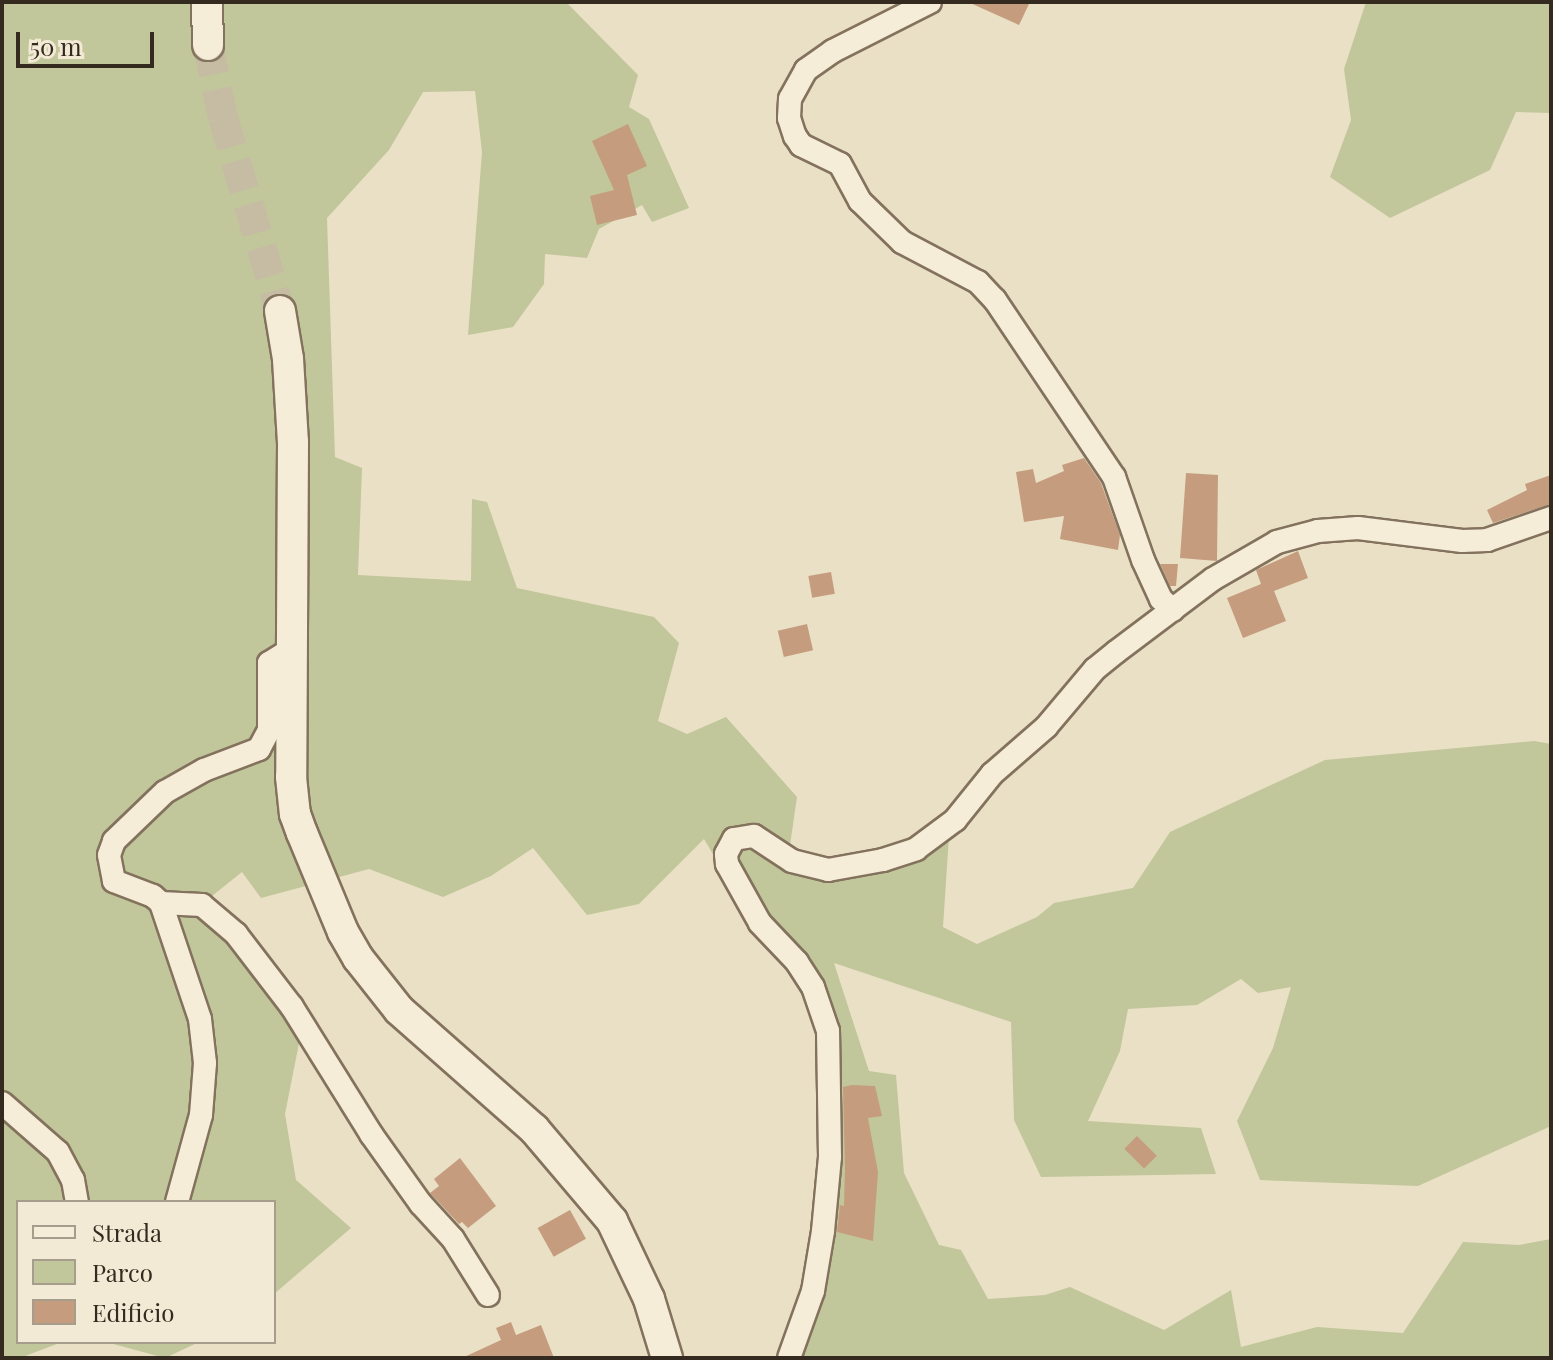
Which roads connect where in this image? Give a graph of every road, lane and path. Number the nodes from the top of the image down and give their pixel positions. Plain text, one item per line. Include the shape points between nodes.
1 (207, 2) edge
2 (930, 2) edge
3 (208, 45) tunnel mouth
4 (280, 311) tunnel mouth
5 (1551, 518) edge
6 (1173, 610) junction
7 (291, 649) junction
8 (161, 903) junction
9 (2, 1103) edge
10 (77, 1200) edge
11 (178, 1200) edge
12 (488, 1295) dead end
13 (667, 1358) edge
14 (789, 1358) edge

1 - 3 main road
2 - 6 street via 806,70 790,99 795,136 801,145 840,164 860,201 902,242 978,282 995,300 1114,477 1143,560 1161,599
4 - 7 main road via 293,442
5 - 6 street via 1487,540 1358,528 1318,531 1277,542 1213,579
6 - 14 street via 1095,669 955,820 916,849 828,870 792,861 754,836 729,845 727,864 738,885 767,932 813,987 828,1031 830,1157 823,1231 813,1291
7 - 8 street via 269,663 269,730 259,749 165,792 114,841 109,869 114,881
7 - 13 main road via 295,814 343,932 399,1010 534,1129 612,1221 649,1299
8 - 11 street via 200,1019 205,1063 201,1115
8 - 12 street via 202,905 236,934 292,1007 371,1134 453,1239
9 - 10 street via 58,1152

